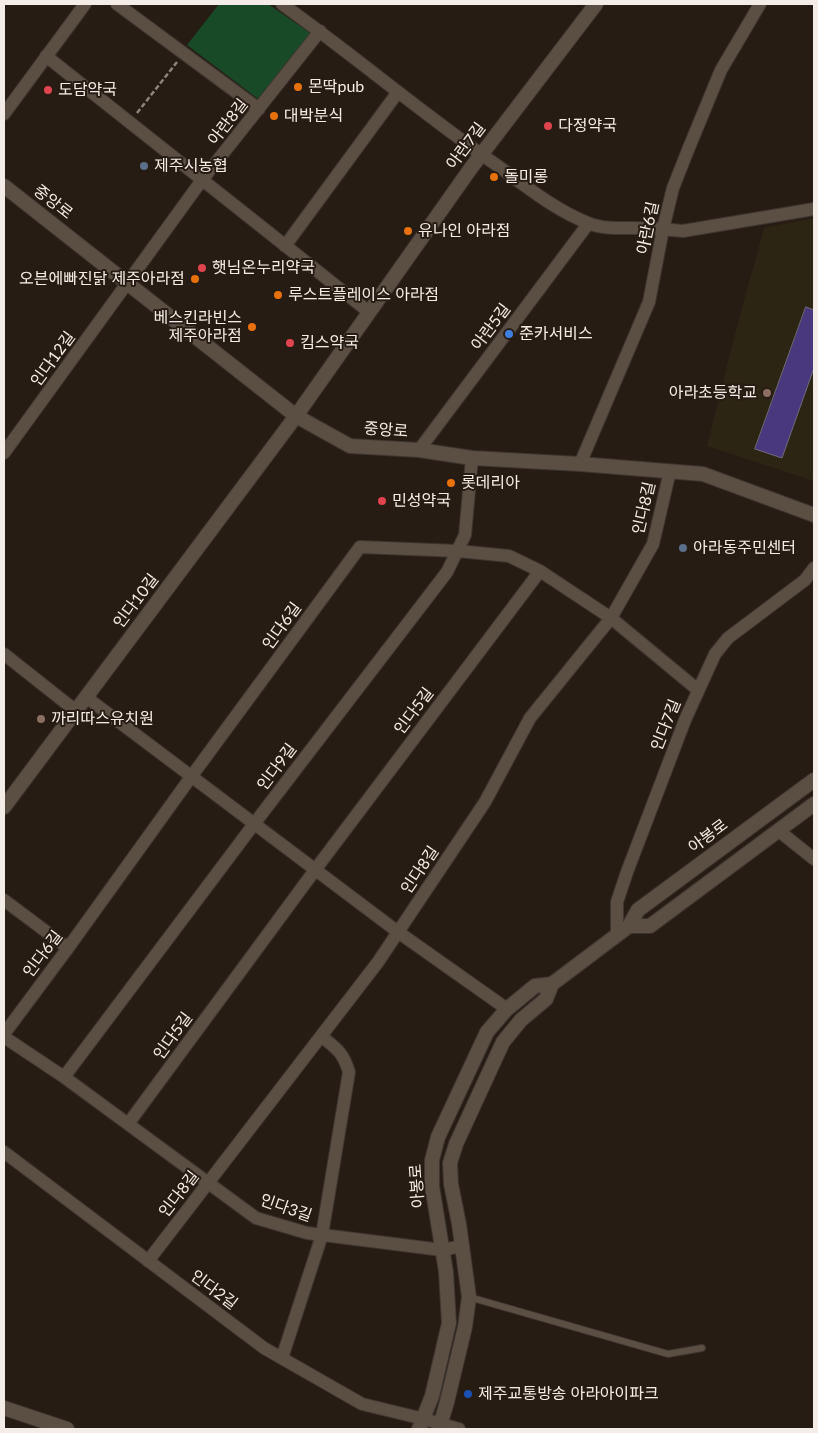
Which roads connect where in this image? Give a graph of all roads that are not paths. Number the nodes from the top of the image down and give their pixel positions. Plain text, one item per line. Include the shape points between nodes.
1 (85, 4) edge
2 (117, 4) edge
3 (282, 4) edge
4 (596, 4) edge
5 (760, 4) edge
6 (320, 31) junction
7 (46, 56) junction
8 (398, 92) junction
9 (259, 109) junction
10 (4, 114) edge
11 (481, 154) junction
12 (202, 180) junction
13 (4, 186) edge
14 (814, 209) edge
15 (588, 224) junction
16 (663, 229) junction
17 (285, 246) junction
18 (128, 283) junction
19 (369, 312) junction
20 (296, 416) junction
21 (419, 450) junction
22 (4, 454) edge
23 (472, 458) junction
24 (580, 464) junction
25 (670, 471) junction
26 (814, 515) edge
27 (458, 551) junction
28 (814, 568) edge
29 (540, 571) junction
30 (610, 618) junction
31 (4, 654) edge
32 (698, 690) junction
33 (86, 697) junction
34 (76, 711) junction
35 (191, 777) junction
36 (814, 780) edge
37 (814, 804) edge
38 (4, 807) edge
39 (254, 824) junction
40 (778, 831) junction
41 (814, 859) edge
42 (315, 870) junction
43 (4, 900) edge
44 (629, 926) junction
45 (398, 932) junction
46 (617, 935) junction
47 (68, 948) junction
48 (552, 984) junction
49 (507, 1009) junction
50 (4, 1035) edge
51 (321, 1036) junction
52 (64, 1077) junction
53 (128, 1124) junction
54 (4, 1152) edge
55 (208, 1183) junction
56 (322, 1235) junction
57 (462, 1246) junction
58 (442, 1250) junction
59 (148, 1261) junction
60 (469, 1297) junction
61 (702, 1348) dead end
62 (282, 1358) junction
63 (4, 1408) edge
64 (422, 1424) edge
65 (440, 1427) edge
66 (67, 1429) edge
67 (459, 1429) edge

1 - 7 street
2 - 9 street
3 - 6 street
4 - 11 main road, 아란7길
5 - 16 street, 아란6길 via 722,70 673,188
6 - 8 street
6 - 9 street, 아란8길
7 - 10 street
7 - 12 street
8 - 11 street
8 - 17 street
9 - 12 street, 아란8길
11 - 15 street via 556,207
11 - 19 main road, 아란7길
12 - 17 street
12 - 18 street, 아란8길
13 - 18 main road, 중앙로
14 - 16 street via 683,231
15 - 16 street
15 - 21 street, 아란5길
16 - 24 street, 아란6길 via 649,302
17 - 19 street
18 - 20 main road, 중앙로
18 - 22 street, 인다12길
19 - 20 main road, 아란7길
20 - 21 main road, 중앙로 via 350,446
20 - 33 main road, 인다10길
21 - 23 main road, 중앙로
23 - 24 main road, 중앙로
23 - 27 street, 인다9길 via 465,535
24 - 25 main road, 중앙로
25 - 26 main road, 중앙로 via 703,474
25 - 30 street, 인다8길 via 653,544
27 - 29 street, 인다6길 via 510,556
27 - 35 street, 인다6길 via 360,547
27 - 39 street, 인다9길 via 447,572
28 - 32 street, 인다7길 via 804,580 728,638 715,654
29 - 30 street, 인다6길
29 - 42 street, 인다5길
30 - 32 street, 인다6길
30 - 45 street, 인다8길 via 530,718 485,802
31 - 34 street
32 - 46 street, 인다7길 via 617,902
33 - 34 main road, 인다10길
33 - 35 street
34 - 38 main road, 인다10길
35 - 39 street
35 - 47 street, 인다6길
36 - 44 main road, 아봉로 via 638,910
37 - 40 main road
39 - 42 street
39 - 52 street, 인다9길
40 - 41 street
40 - 44 main road via 650,926
42 - 45 street
42 - 53 street, 인다5길
43 - 47 street
44 - 46 main road, 아봉로
45 - 49 street
45 - 51 street, 인다8길
46 - 48 main road, 아봉로
47 - 50 street, 인다6길
48 - 49 main road, 아봉로 via 535,986
48 - 57 main road, 아봉로 via 546,999 521,1020 504,1042 456,1144 450,1162 451,1184
49 - 58 main road, 아봉로 via 486,1032 438,1137 432,1160 432,1186
50 - 52 street, 인다3길
51 - 55 street, 인다8길
51 - 56 street via 345,1058 349,1072
52 - 53 street, 인다3길
53 - 55 street, 인다3길
54 - 59 street, 인다2길
55 - 56 street, 인다3길 via 256,1218
55 - 59 street, 인다8길
56 - 58 street, 인다3길
56 - 62 street
57 - 58 street, 인다3길
57 - 60 main road, 아봉로
58 - 64 main road, 아봉로 via 449,1323
59 - 62 street, 인다2길
60 - 61 lane via 668,1354
60 - 65 main road, 아봉로 via 465,1327
62 - 64 street, 인다2길 via 362,1404
63 - 66 main road
64 - 65 street, 인다2길
65 - 67 street, 인다2길

